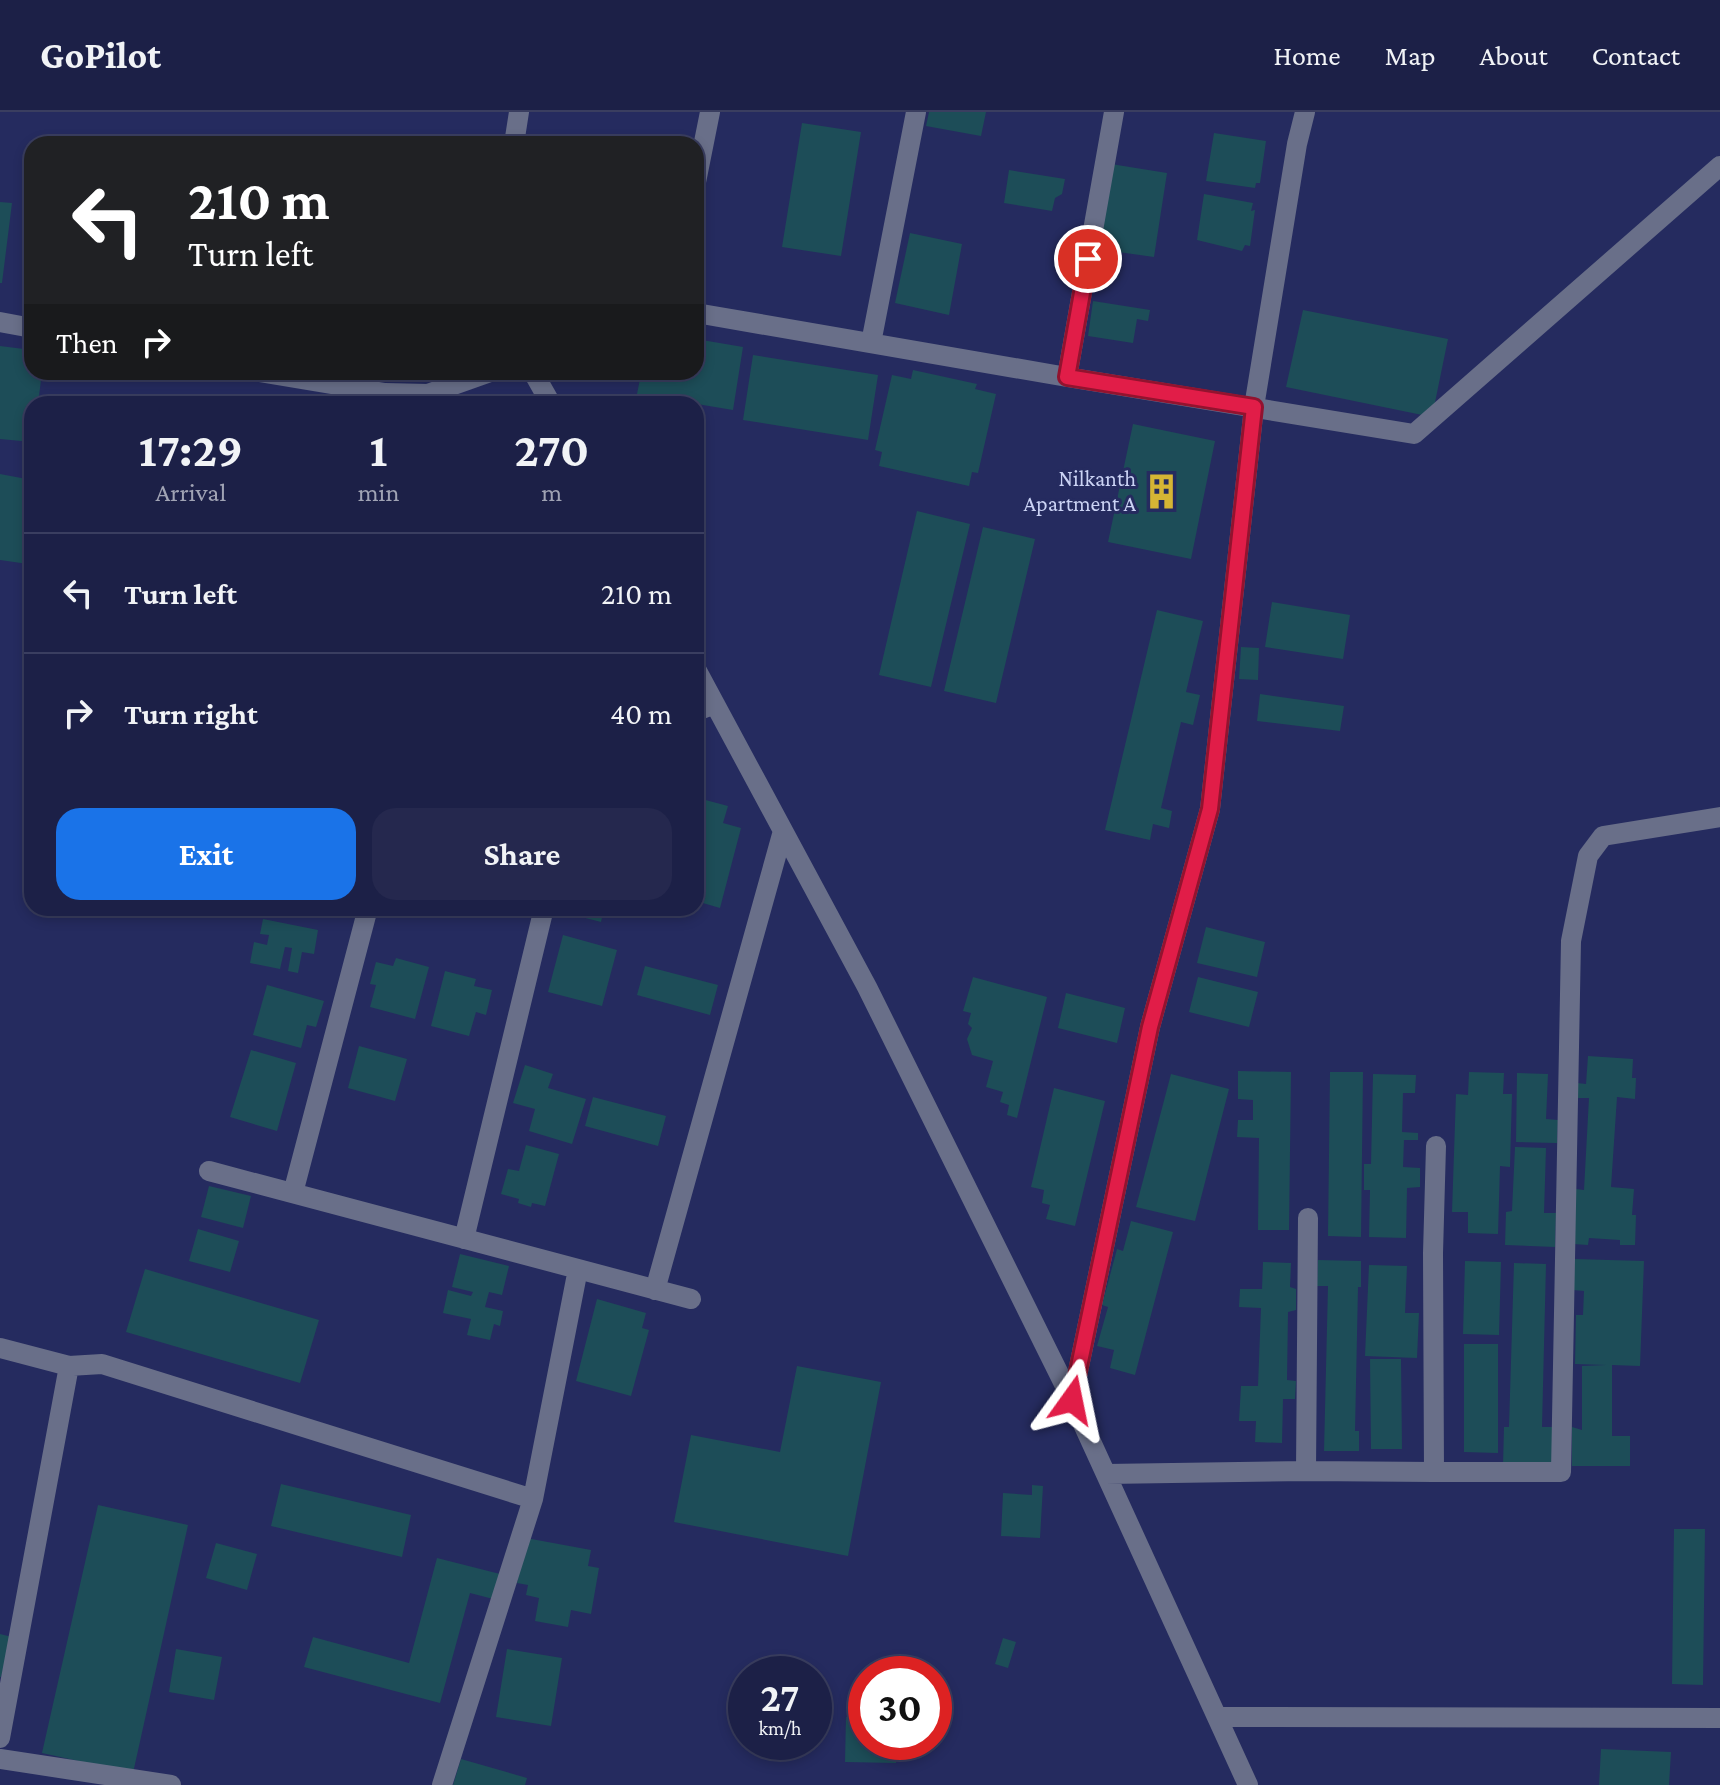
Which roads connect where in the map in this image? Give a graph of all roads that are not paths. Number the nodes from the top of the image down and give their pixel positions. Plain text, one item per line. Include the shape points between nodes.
1 (519, 112) edge
2 (710, 112) edge
3 (916, 112) edge
4 (1114, 112) edge
5 (1305, 112) edge
6 (515, 136) edge
7 (704, 142) edge
8 (1720, 166) edge
9 (704, 314) edge
10 (0, 322) edge
11 (24, 326) edge
12 (871, 343) junction
13 (1067, 377) junction
14 (307, 380) edge
15 (467, 380) edge
16 (1254, 407) junction
17 (706, 708) edge
18 (1720, 817) edge
19 (783, 831) junction
20 (366, 916) edge
21 (542, 916) edge
22 (1436, 1146) dead end
23 (209, 1171) dead end
24 (293, 1193) junction
25 (1308, 1218) dead end
26 (464, 1239) junction
27 (578, 1269) junction
28 (655, 1290) junction
29 (691, 1299) dead end
30 (0, 1348) edge
31 (69, 1366) junction
32 (1072, 1400) junction
33 (1306, 1471) junction
34 (1434, 1472) junction
35 (1106, 1474) junction
36 (533, 1499) junction
37 (1218, 1717) junction
38 (1720, 1718) edge
39 (0, 1738) edge
40 (0, 1759) edge
41 (171, 1785) edge
42 (442, 1785) edge
43 (1248, 1785) edge

1 - 6 street
2 - 7 street
3 - 12 street
4 - 13 street
5 - 16 street
8 - 16 street via 1414,434
9 - 12 street
10 - 11 street
12 - 13 street
13 - 16 street
14 - 15 street via 428,394
16 - 32 street via 1210,809 1150,1027
17 - 19 street
18 - 34 street via 1603,836 1588,856 1571,941 1561,1472
19 - 28 street
19 - 32 street via 867,987
20 - 24 street
21 - 26 street
22 - 34 street
23 - 24 street
24 - 26 street
25 - 33 street
26 - 27 street
27 - 28 street
27 - 36 street
28 - 29 street
30 - 31 street
31 - 36 street via 102,1364
31 - 39 street
32 - 35 street
33 - 34 street
33 - 35 street
35 - 37 street
36 - 42 street
37 - 38 street
37 - 43 street
40 - 41 street

